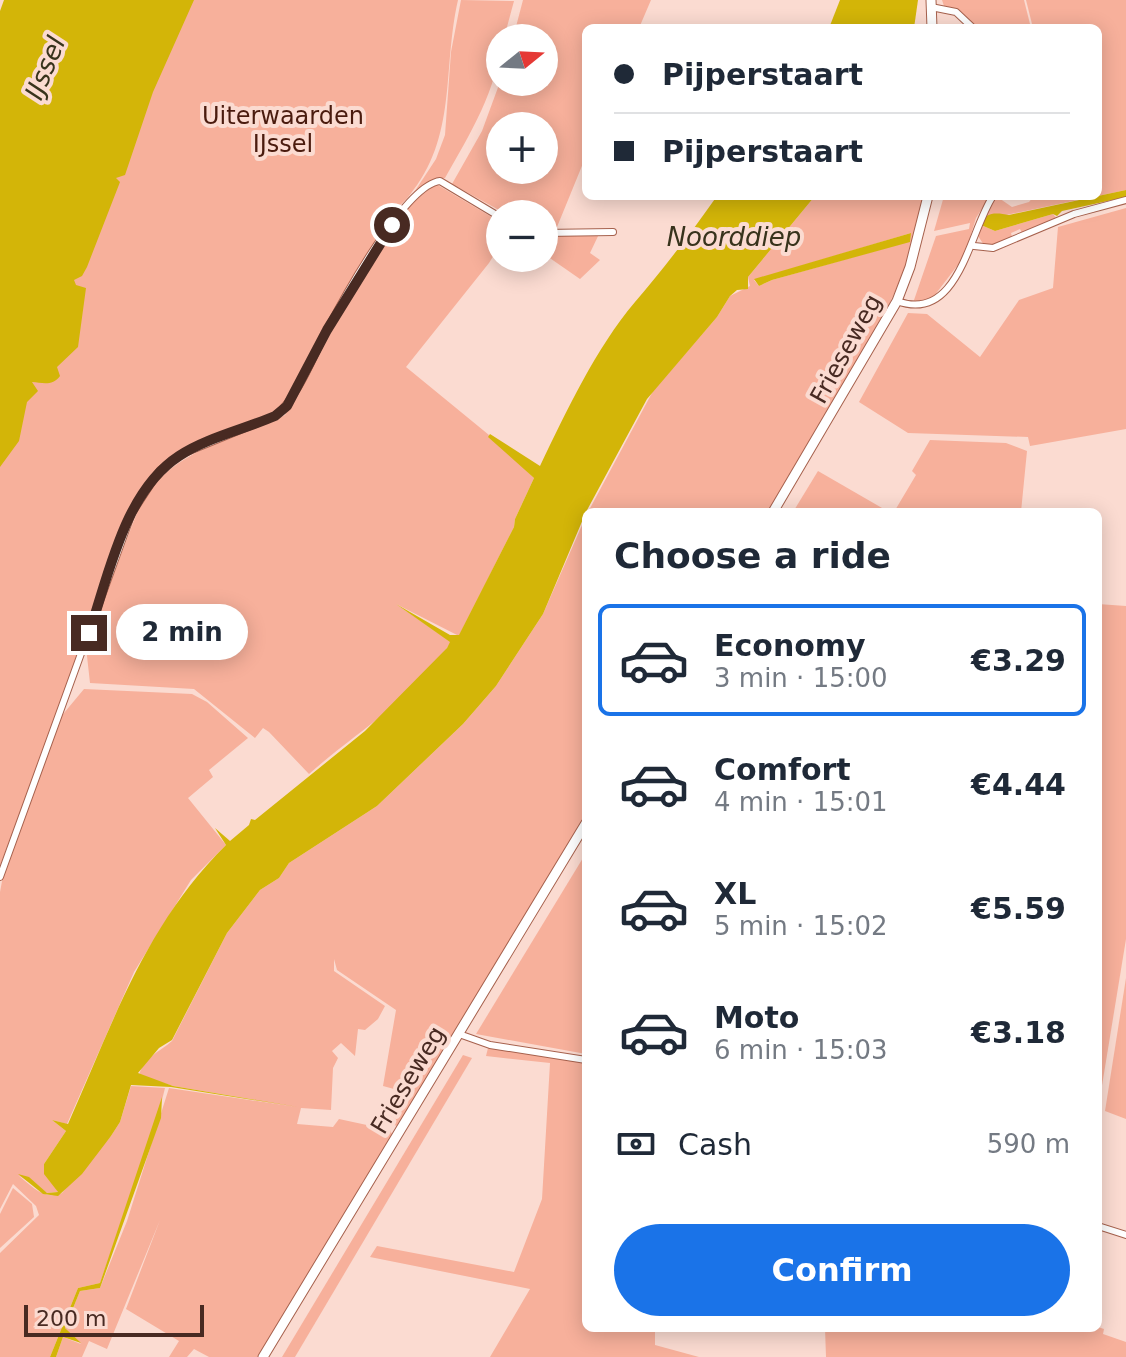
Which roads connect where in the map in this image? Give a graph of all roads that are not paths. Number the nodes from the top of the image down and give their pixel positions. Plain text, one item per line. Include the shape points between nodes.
1 (931, 3) edge
2 (932, 24) edge
3 (969, 24) edge
4 (927, 200) edge
5 (990, 200) edge
6 (1126, 200) edge
7 (486, 209) edge
8 (613, 232) dead end
9 (558, 233) edge
10 (974, 246) junction
11 (897, 301) junction
12 (775, 508) edge
13 (582, 830) edge
14 (0, 877) edge
15 (459, 1034) junction
16 (582, 1059) edge
17 (1102, 1227) edge
18 (1126, 1235) edge
19 (263, 1357) edge

1 - 2 main road
1 - 3 street via 956,12
4 - 11 main road, Frieseweg
5 - 10 street via 981,214
6 - 10 street via 1074,214 993,248
7 - 14 street via 440,181 428,185 392,225 287,406 275,416 182,454 160,470 132,513
8 - 9 street
10 - 11 street via 932,303 918,307
11 - 12 main road, Frieseweg
13 - 15 main road, Frieseweg
15 - 16 street via 490,1045
15 - 19 main road, Frieseweg
17 - 18 street

